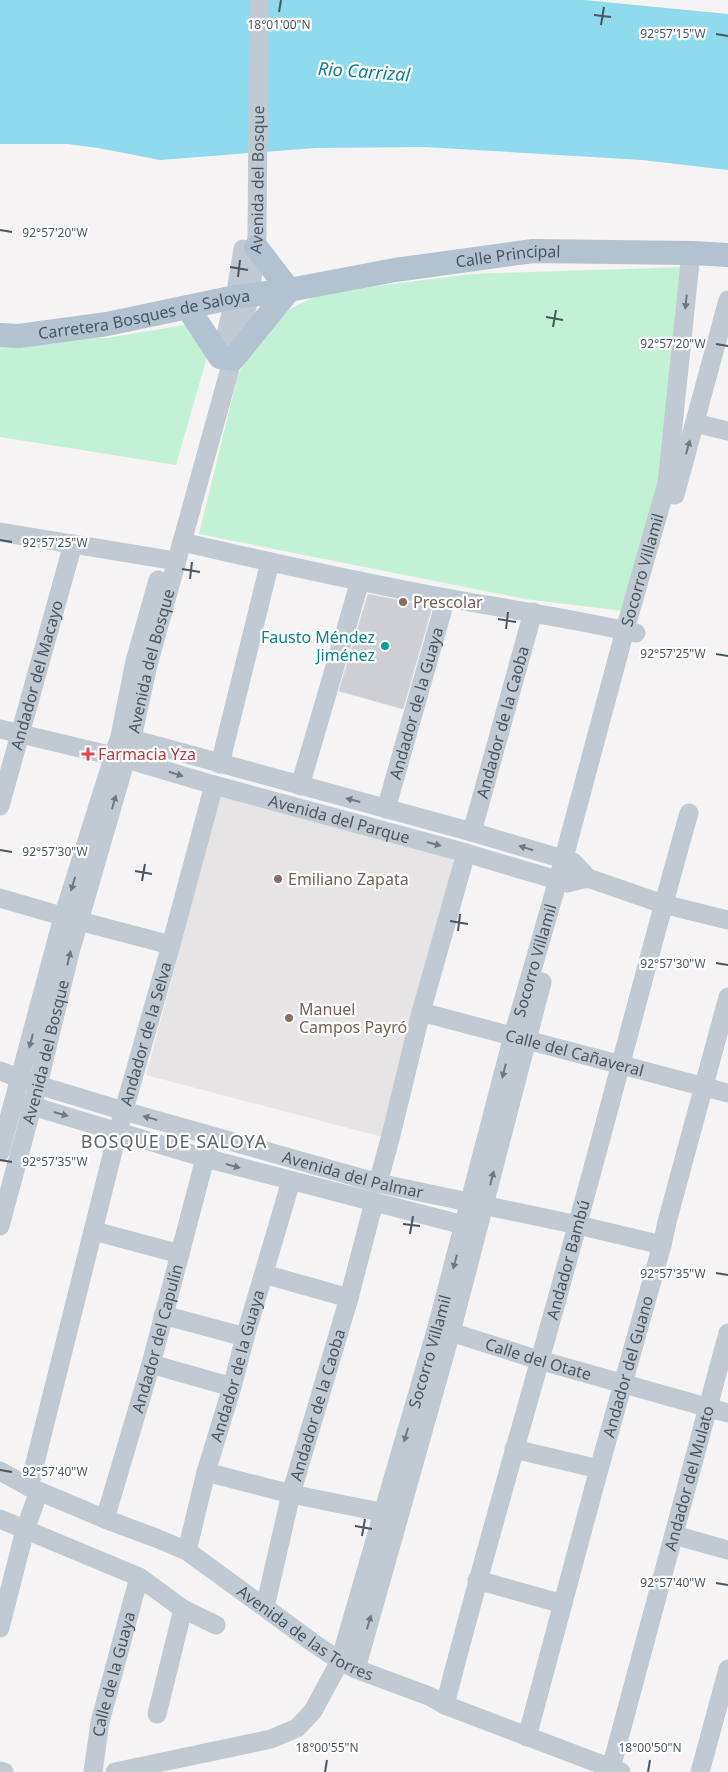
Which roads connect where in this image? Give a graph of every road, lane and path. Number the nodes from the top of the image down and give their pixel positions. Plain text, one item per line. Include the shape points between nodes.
1 (246, 0) edge
2 (259, 0) edge
3 (253, 239) junction
4 (691, 253) junction
5 (728, 255) edge
6 (290, 290) junction
7 (243, 296) junction
8 (728, 300) edge
9 (188, 308) junction
10 (0, 335) edge
11 (723, 336) edge
12 (226, 358) junction
13 (695, 423) junction
14 (728, 431) edge
15 (0, 532) edge
16 (182, 542) junction
17 (73, 544) junction
18 (170, 560) junction
19 (270, 562) junction
20 (360, 580) junction
21 (446, 598) junction
22 (533, 612) junction
23 (630, 632) junction
24 (0, 729) edge
25 (20, 734) junction
26 (126, 737) junction
27 (119, 757) junction
28 (220, 764) junction
29 (214, 785) junction
30 (300, 786) junction
31 (0, 806) edge
32 (386, 809) junction
33 (688, 813) dead end
34 (472, 832) junction
35 (466, 853) junction
36 (568, 861) junction
37 (588, 878) junction
38 (563, 882) junction
39 (0, 898) edge
40 (663, 904) junction
41 (71, 919) junction
42 (728, 920) edge
43 (171, 945) junction
44 (728, 997) edge
45 (421, 1012) junction
46 (520, 1038) junction
47 (619, 1065) junction
48 (0, 1072) edge
49 (30, 1082) junction
50 (704, 1087) junction
51 (728, 1093) edge
52 (14, 1101) junction
53 (32, 1106) junction
54 (124, 1111) junction
55 (118, 1131) junction
56 (211, 1136) junction
57 (0, 1152) edge
58 (205, 1158) junction
59 (291, 1181) junction
60 (378, 1183) junction
61 (374, 1202) junction
62 (478, 1204) junction
63 (578, 1225) junction
64 (0, 1226) edge
65 (471, 1227) junction
66 (94, 1231) junction
67 (662, 1245) junction
68 (180, 1254) junction
69 (264, 1274) junction
70 (349, 1298) junction
71 (163, 1315) junction
72 (444, 1330) junction
73 (728, 1333) edge
74 (245, 1337) junction
75 (539, 1360) junction
76 (151, 1364) junction
77 (623, 1383) junction
78 (232, 1387) junction
79 (708, 1408) junction
80 (728, 1413) edge
81 (514, 1448) junction
82 (599, 1469) junction
83 (0, 1471) edge
84 (206, 1472) junction
85 (34, 1489) junction
86 (291, 1494) junction
87 (391, 1514) junction
88 (0, 1519) edge
89 (105, 1519) junction
90 (26, 1530) junction
91 (674, 1535) junction
92 (728, 1550) edge
93 (187, 1551) junction
94 (138, 1577) junction
95 (477, 1580) junction
96 (563, 1604) junction
97 (264, 1607) junction
98 (183, 1609) junction
99 (216, 1626) dead end
100 (0, 1628) edge
101 (348, 1665) junction
102 (728, 1669) edge
103 (445, 1705) junction
104 (722, 1711) edge
105 (157, 1714) dead end
106 (527, 1737) junction
107 (616, 1770) edge
108 (0, 1771) edge
109 (4, 1772) edge
110 (93, 1772) edge
111 (115, 1772) edge
112 (700, 1772) edge

1 - 3 street, Avenida del Bosque
2 - 3 street, Avenida del Bosque
3 - 6 main road
3 - 7 street, Avenida del Bosque
4 - 5 main road, Calle Principal
4 - 6 main road, Calle Principal via 533,251 395,270
4 -> 23 street, Socorro Villamil via 667,483
6 - 7 main road, Carretera Bosques de Saloya
6 - 12 main road
7 - 9 main road, Carretera Bosques de Saloya
7 - 12 street, Avenida del Bosque
8 - 11 street, Socorro Villamil
9 - 10 main road, Carretera Bosques de Saloya via 107,324 18,336
9 - 12 main road
11 - 13 street, Socorro Villamil
12 - 16 street, Avenida del Bosque
12 - 18 street, Avenida del Bosque
13 - 14 street
23 -> 13 street, Socorro Villamil
15 - 17 street
16 - 18 street, Avenida del Bosque
16 - 19 street
17 - 18 street
17 - 25 street, Andador del Macayo
18 - 26 street, Avenida del Bosque via 148,665
19 - 20 street
19 - 28 street
20 - 21 street
20 - 30 street
21 - 22 street
21 - 32 street, Andador de la Guaya
22 - 23 street
22 - 34 street, Andador de la Caoba
23 - 36 street, Socorro Villamil via 592,788
24 - 25 street, Avenida del Parque
25 - 27 street, Avenida del Parque
25 - 31 street, Andador del Macayo
26 - 27 street, Avenida del Bosque
26 - 28 street, Avenida del Parque
27 -> 29 street, Avenida del Parque
27 - 41 street, Avenida del Bosque
28 - 30 street, Avenida del Parque
29 -> 35 street, Avenida del Parque
29 - 43 street, Andador de la Selva
32 -> 30 street, Avenida del Parque
32 - 34 street, Avenida del Parque
33 - 40 street, Andador Bambú
36 -> 34 street, Avenida del Parque
35 - 38 street, Avenida del Parque
35 - 45 street
36 - 37 street
36 - 38 street, Socorro Villamil
37 - 38 street
37 - 40 street
38 - 46 street, Socorro Villamil
39 - 41 street
40 - 42 street
40 - 47 street, Andador Bambú
41 - 43 street
41 - 49 street, Avenida del Bosque via 70,952
43 - 54 street, Andador de la Selva
44 - 50 street, Andador del Guano
45 - 46 street, Calle del Cañaveral
45 - 60 street
46 - 47 street, Calle del Cañaveral
46 - 62 street, Socorro Villamil
47 - 50 street, Calle del Cañaveral
47 - 63 street, Andador Bambú
48 - 49 street, Avenida del Palmar
49 - 52 street, Avenida del Bosque
49 - 53 street, Avenida del Bosque
49 - 54 street, Avenida del Palmar
50 - 51 street, Calle del Cañaveral
50 - 67 street, Andador del Guano
52 - 53 street, Avenida del Palmar
52 - 57 street, Avenida del Bosque
53 -> 55 street, Avenida del Palmar
53 - 64 street, Avenida del Bosque
54 - 55 street, Andador de la Selva
56 -> 54 street, Avenida del Palmar
55 - 58 street, Avenida del Palmar
55 - 66 street, Andador de la Selva
56 - 58 street, Andador del Capulín
56 - 60 street, Avenida del Palmar
58 -> 59 street, Avenida del Palmar
58 - 68 street, Andador del Capulín
59 - 61 street, Avenida del Palmar
59 - 69 street, Andador de la Guaya
60 - 62 street, Avenida del Palmar
61 - 65 street, Avenida del Palmar
61 - 70 street, Andador de la Caoba
62 - 63 street, Avenida del Palmar
62 - 65 street, Socorro Villamil
63 - 67 street, Avenida del Palmar
63 - 75 street, Andador Bambú
65 - 72 street, Socorro Villamil
66 - 68 street
66 - 85 street, Andador de la Selva
67 - 77 street, Andador del Guano
68 - 71 street, Andador del Capulín
69 - 70 street
69 - 74 street, Andador de la Guaya
70 - 86 street, Andador de la Caoba
71 - 74 street
71 - 76 street, Andador del Capulín
72 - 75 street, Calle del Otate
72 - 87 street, Socorro Villamil
73 - 79 street, Andador del Mulato
74 - 78 street, Andador de la Guaya
75 - 77 street, Calle del Otate
75 - 81 street, Andador Bambú
76 - 78 street
76 - 89 street, Andador del Capulín
77 - 79 street, Calle del Otate
77 - 82 street, Andador del Guano
78 - 84 street, Andador de la Guaya
79 - 80 street, Calle del Otate
79 - 91 street, Andador del Mulato
81 - 82 street
81 - 95 street, Andador Bambú
82 - 96 street, Andador del Guano
83 - 85 street, Avenida de las Torres
84 - 86 street
84 - 93 street, Andador de la Guaya
85 - 89 street, Avenida de las Torres
85 - 90 street, Andador de la Selva
86 - 87 street
86 - 97 street, Andador de la Caoba
87 - 101 street, Socorro Villamil
88 - 90 street
89 - 93 street, Avenida de las Torres
90 - 94 street
90 - 100 street
91 - 92 street
91 - 107 street, Andador del Mulato
93 - 97 street, Avenida de las Torres
94 - 98 street
94 - 110 street, Calle de la Guaya via 100,1722
95 - 96 street
95 - 103 street, Andador Bambú
96 - 106 street, Andador del Guano
97 - 101 street, Avenida de las Torres
98 - 99 street
98 - 105 street
101 - 103 street, Avenida de las Torres
101 - 111 street, Socorro Villamil via 298,1728 271,1739
102 - 104 street
103 - 106 street, Avenida de las Torres
104 - 112 street
106 - 107 street, Avenida de las Torres
108 - 109 street

